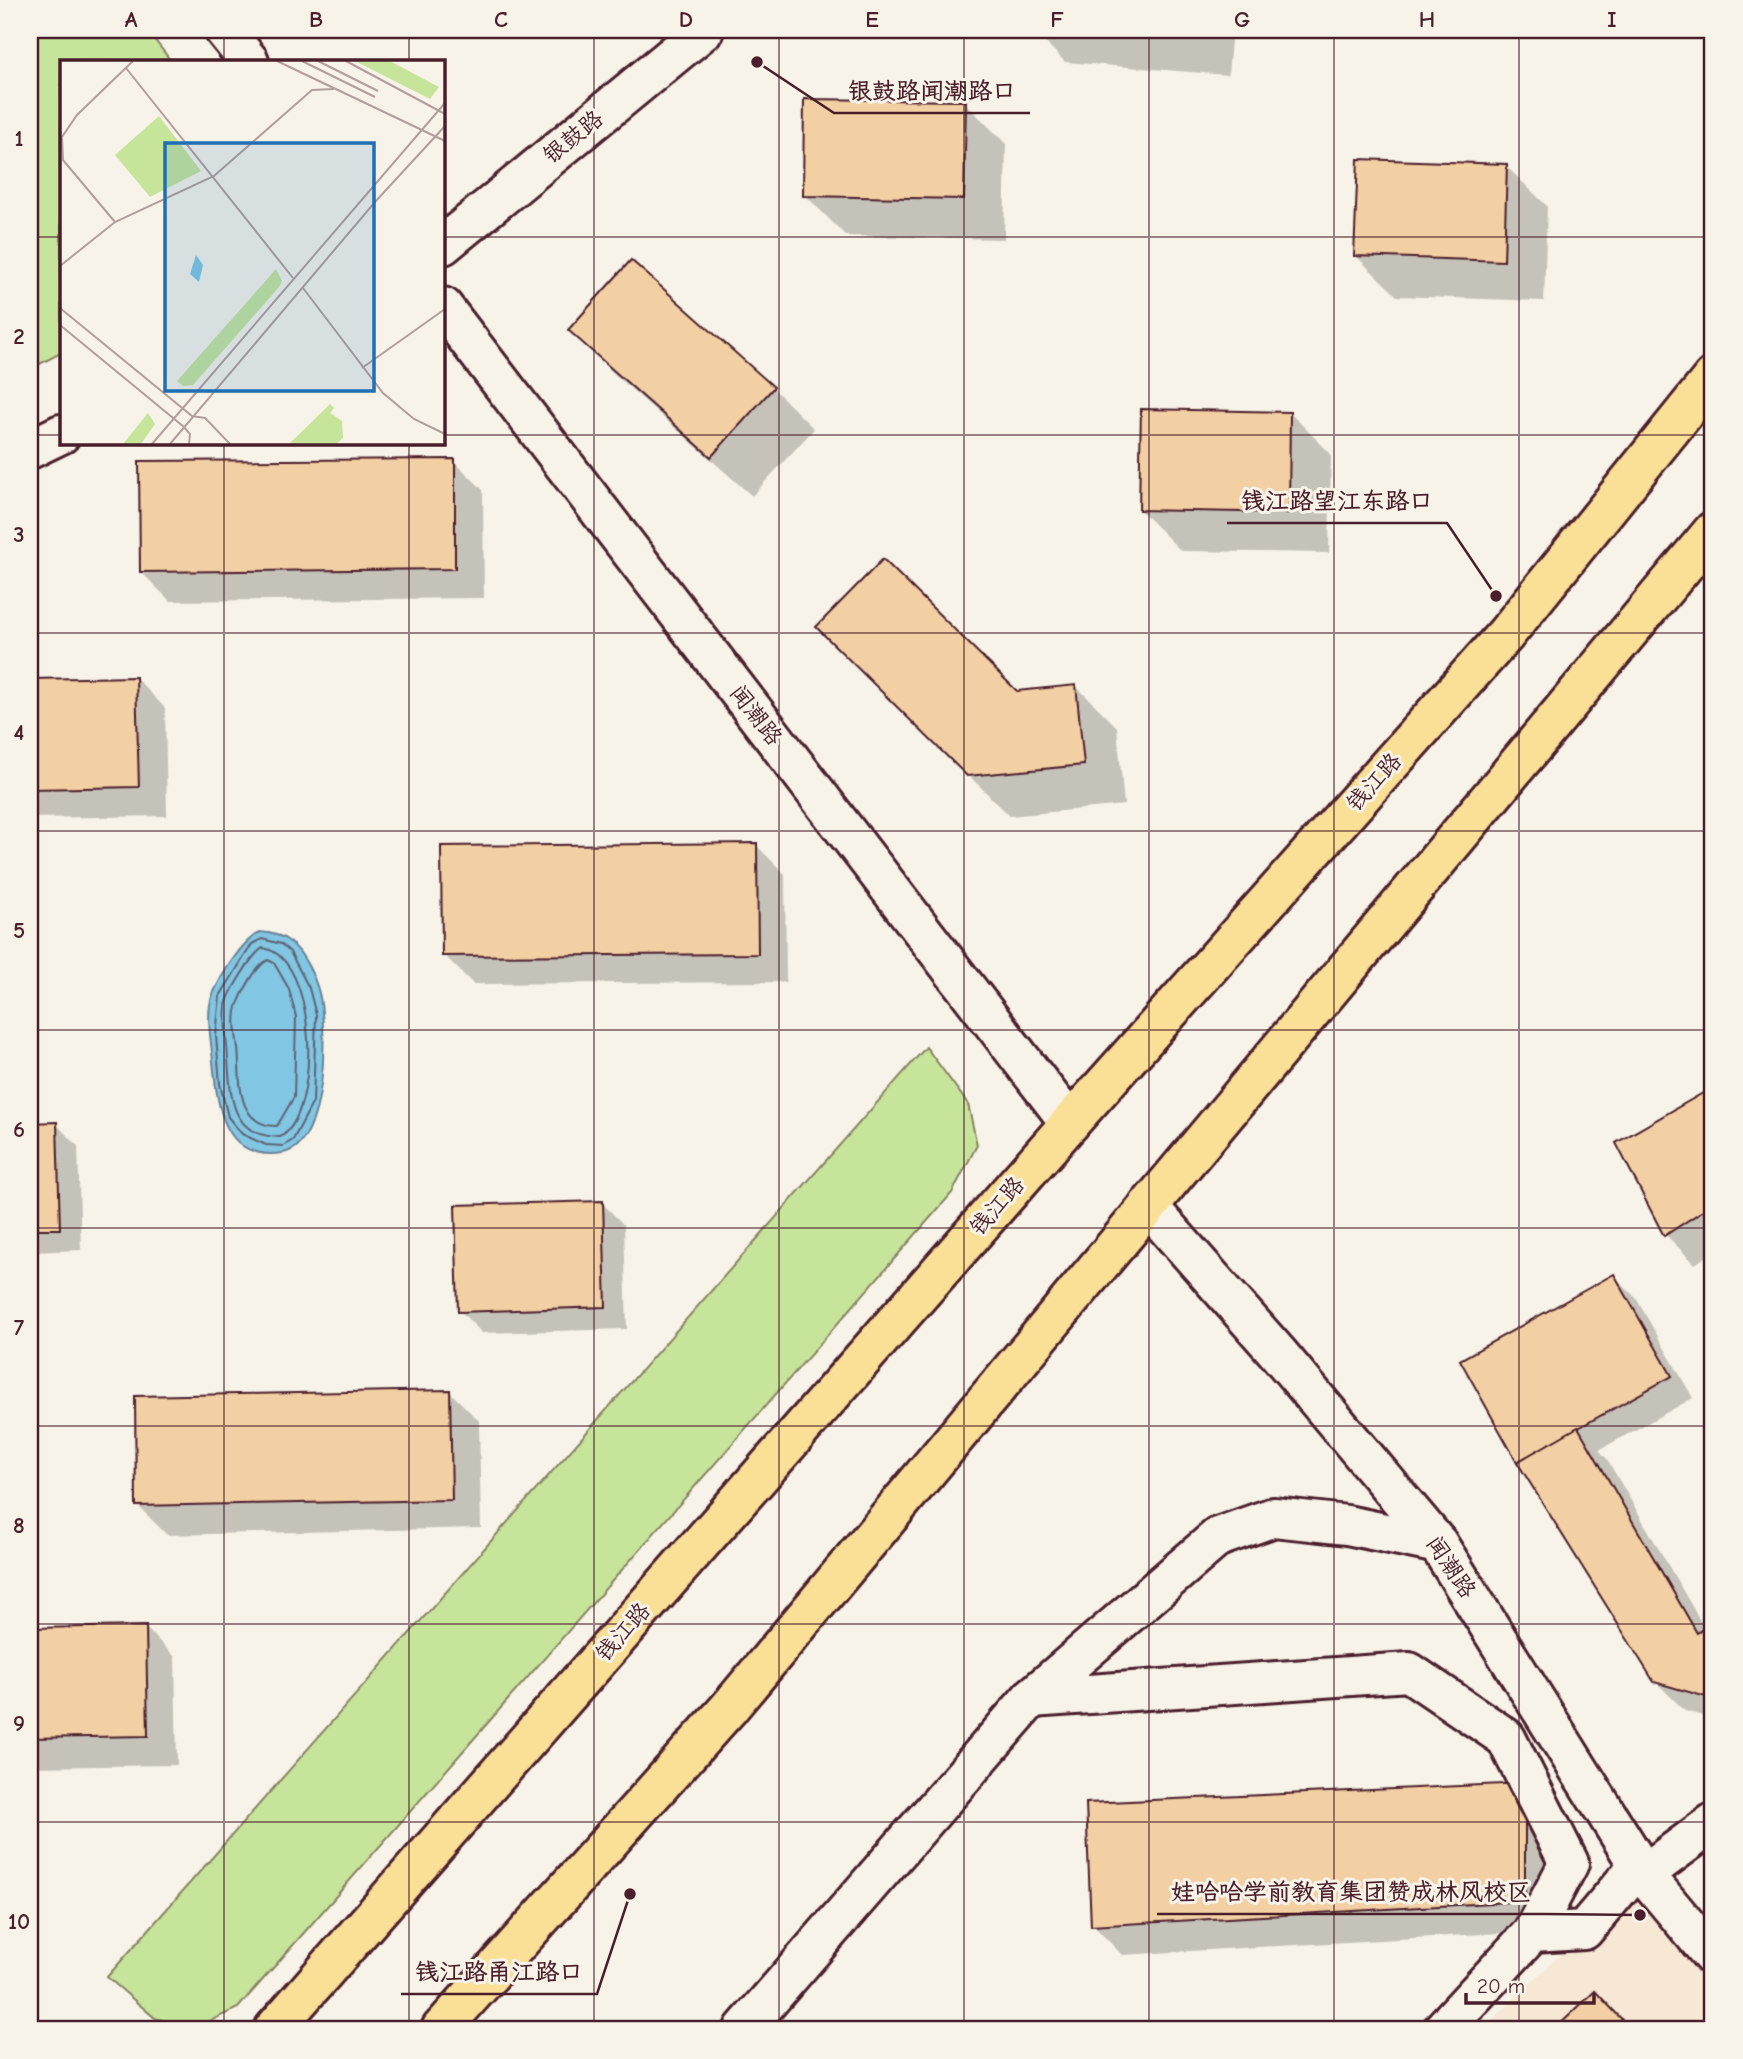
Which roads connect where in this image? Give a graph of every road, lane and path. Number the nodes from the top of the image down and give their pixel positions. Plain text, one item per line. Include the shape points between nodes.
1 (223, 30) edge
2 (704, 30) edge
3 (247, 60) edge
4 (444, 244) edge
5 (444, 308) edge
6 (1713, 377) edge
7 (60, 434) edge
8 (30, 449) edge
9 (1713, 531) edge
10 (1070, 1123) junction
11 (1148, 1206) junction
12 (1438, 1544) junction
13 (1031, 1698) junction
14 (1713, 1823) edge
15 (1641, 1869) junction
16 (1532, 1933) junction
17 (1713, 1957) edge
18 (274, 2029) edge
19 (441, 2029) edge
20 (744, 2029) edge
21 (1444, 2029) edge

1 - 3 street
2 - 4 street, 银鼓路
5 - 10 street, 闻潮路
6 - 10 main road, 钱江路 via 1506,634
7 - 8 street
9 - 11 main road
10 - 18 main road, 钱江路
11 - 12 street, 闻潮路 via 1278,1352
11 - 19 main road via 729,1708
12 - 13 street via 1347,1525 1274,1517 1218,1537
12 - 15 street, 闻潮路
13 - 16 street via 1409,1672 1506,1738 1569,1863
13 - 20 street
14 - 15 street
15 - 16 street via 1584,1930
15 - 17 street, 闻潮路
16 - 21 street

